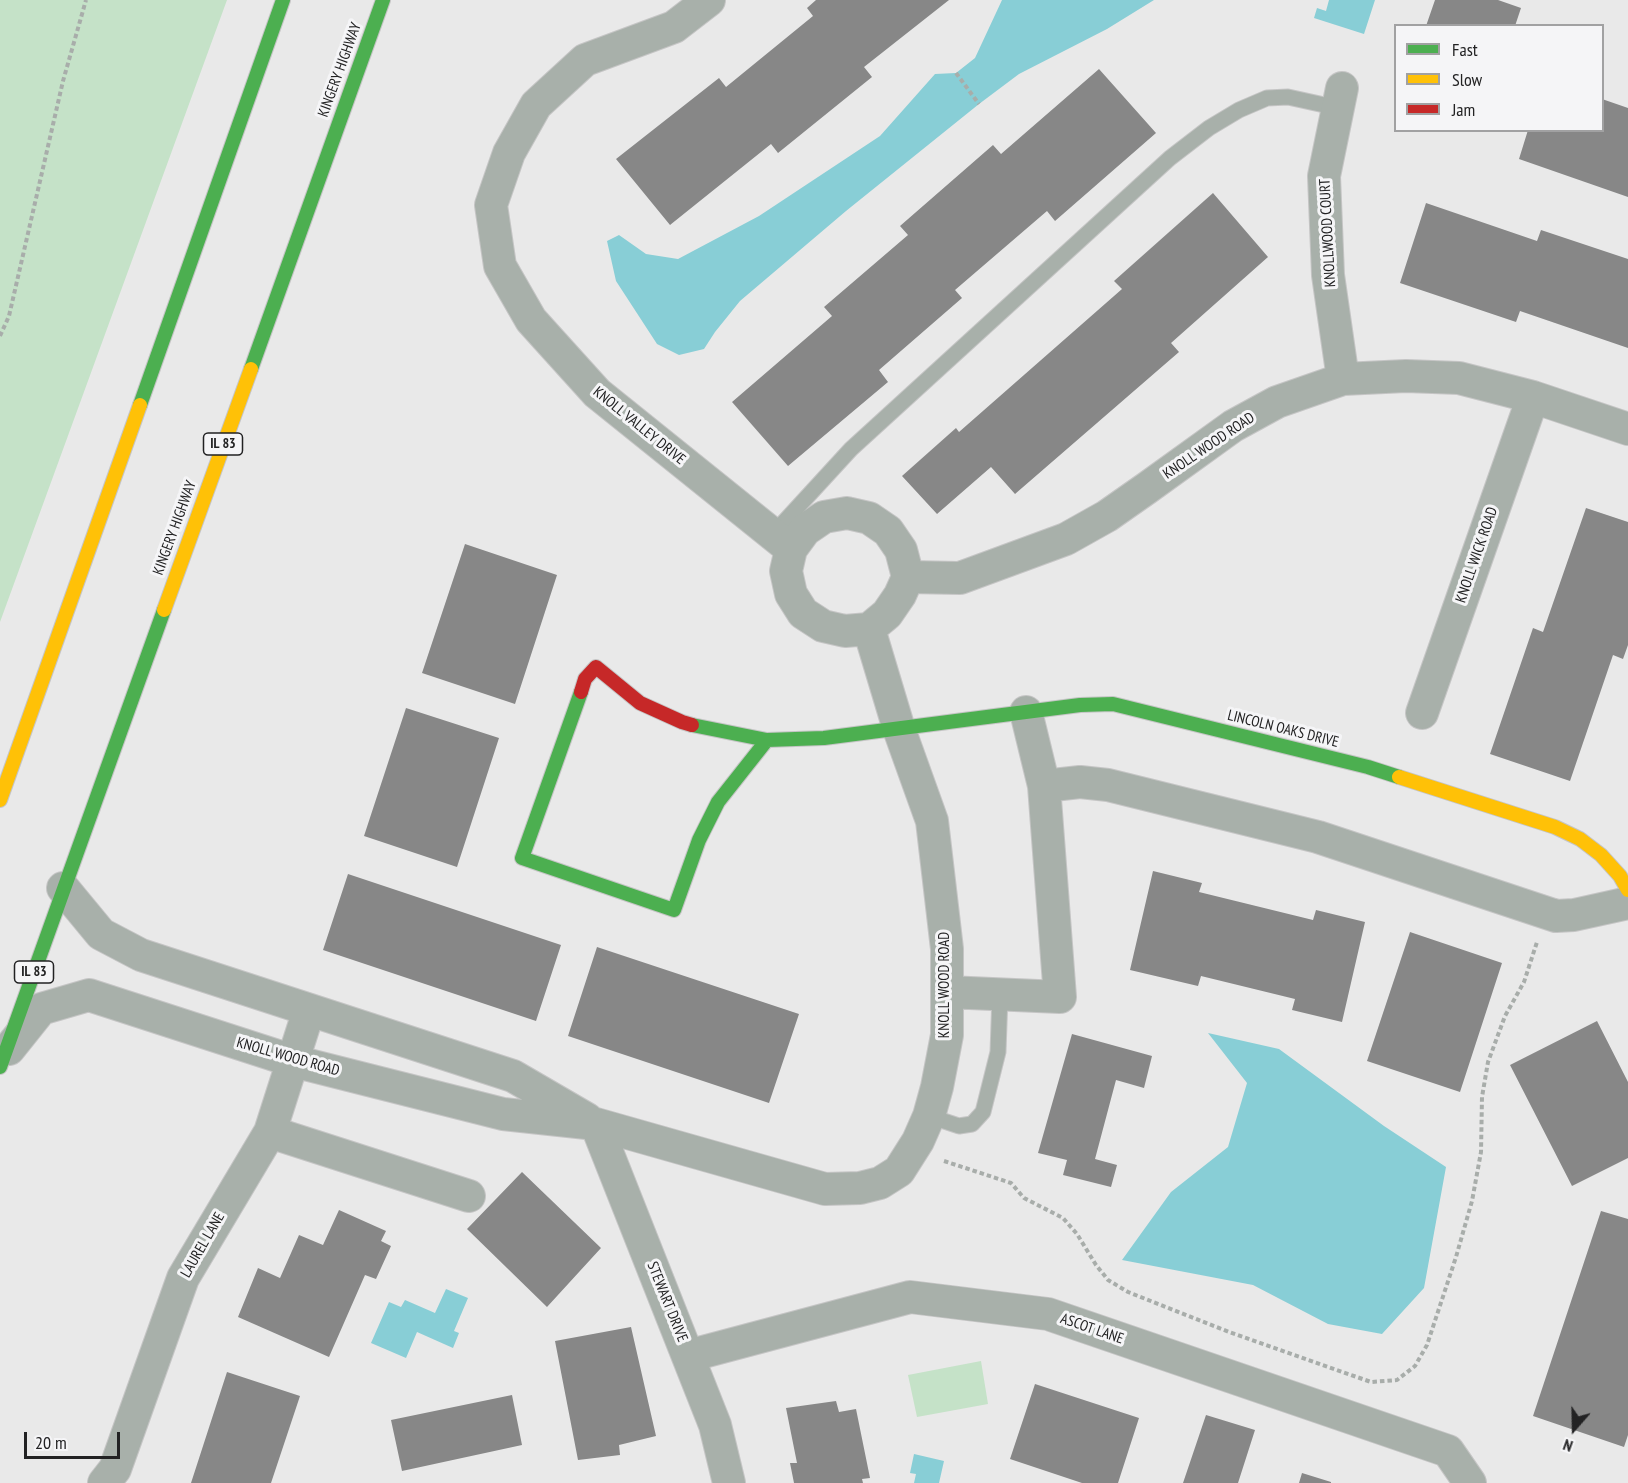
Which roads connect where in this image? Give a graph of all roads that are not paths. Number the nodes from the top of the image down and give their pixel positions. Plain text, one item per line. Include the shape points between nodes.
1 (284, 0) edge
2 (383, 0) edge
3 (709, 0) edge
4 (1340, 98) joint
5 (1343, 379) junction
6 (1533, 398) junction
7 (1628, 429) edge
8 (782, 541) junction
9 (908, 577) junction
10 (869, 629) junction
11 (1026, 712) junction
12 (1422, 713) dead end
13 (899, 729) junction
14 (767, 740) junction
15 (1044, 786) junction
16 (0, 801) edge
17 (63, 888) junction
18 (1628, 890) edge
19 (1628, 903) edge
20 (947, 992) junction
21 (1000, 995) junction
22 (309, 1010) junction
23 (2, 1061) edge
24 (293, 1061) junction
25 (929, 1116) junction
26 (596, 1124) junction
27 (270, 1132) junction
28 (469, 1196) dead end
29 (688, 1356) junction
30 (104, 1483) edge
31 (729, 1483) edge
32 (1470, 1483) edge

1 - 16 main road
2 - 17 main road, KINGERY HIGHWAY / IL 83
3 - 8 street, KNOLL VALLEY DRIVE via 674,27 585,60 542,99 509,153 491,205 500,266 531,320 597,393
4 - 5 street, KNOLLWOOD COURT via 1324,176 1328,275
4 - 8 lane via 1267,98 1209,128 1170,158 851,449
5 - 6 street, KNOLL WOOD ROAD via 1459,378
5 - 9 street, KNOLL WOOD ROAD via 1277,402 1233,426 1107,516 1066,539 960,578
6 - 7 street, KNOLL WOOD ROAD
6 - 12 street, KNOLL WICK ROAD
8 - 9 street via 824,517 847,513 869,518 888,531 901,550
8 - 10 street via 791,594 803,613 823,626 845,631
9 - 10 street via 887,614
10 - 13 street, KNOLL WOOD ROAD
11 - 13 main road, LINCOLN OAKS DRIVE
11 - 15 street
11 - 18 main road, LINCOLN OAKS DRIVE via 1113,704 1368,767 1555,827 1601,855
13 - 14 main road, LINCOLN OAKS DRIVE
13 - 20 street, KNOLL WOOD ROAD via 932,821 947,949
14 - 14 main road, LINCOLN OAKS DRIVE via 682,722 640,702 596,667 585,679 522,858 674,910 699,840 718,802
15 - 19 street via 1080,782 1108,786 1318,837 1556,916
15 - 21 street via 1060,997
17 - 22 street, KNOLL WOOD ROAD via 101,934 141,955
17 - 23 main road, KINGERY HIGHWAY / IL 83
20 - 21 street
20 - 25 street, KNOLL WOOD ROAD via 947,1035
21 - 25 lane via 998,1052 983,1112 972,1124 959,1126
22 - 24 street, LAUREL LANE
22 - 26 street, KNOLL WOOD ROAD via 513,1076
23 - 24 street, KNOLL WOOD ROAD via 41,1009 89,995
24 - 26 street, KNOLL WOOD ROAD via 503,1114
24 - 27 street, LAUREL LANE
25 - 26 street, KNOLL WOOD ROAD via 899,1171 880,1183 860,1188 825,1189
26 - 29 street, STEWART DRIVE
27 - 28 street
27 - 30 street, LAUREL LANE via 183,1278 115,1469
29 - 31 street, STEWART DRIVE via 714,1425
29 - 32 street, ASCOT LANE via 910,1297 1048,1314 1448,1450

